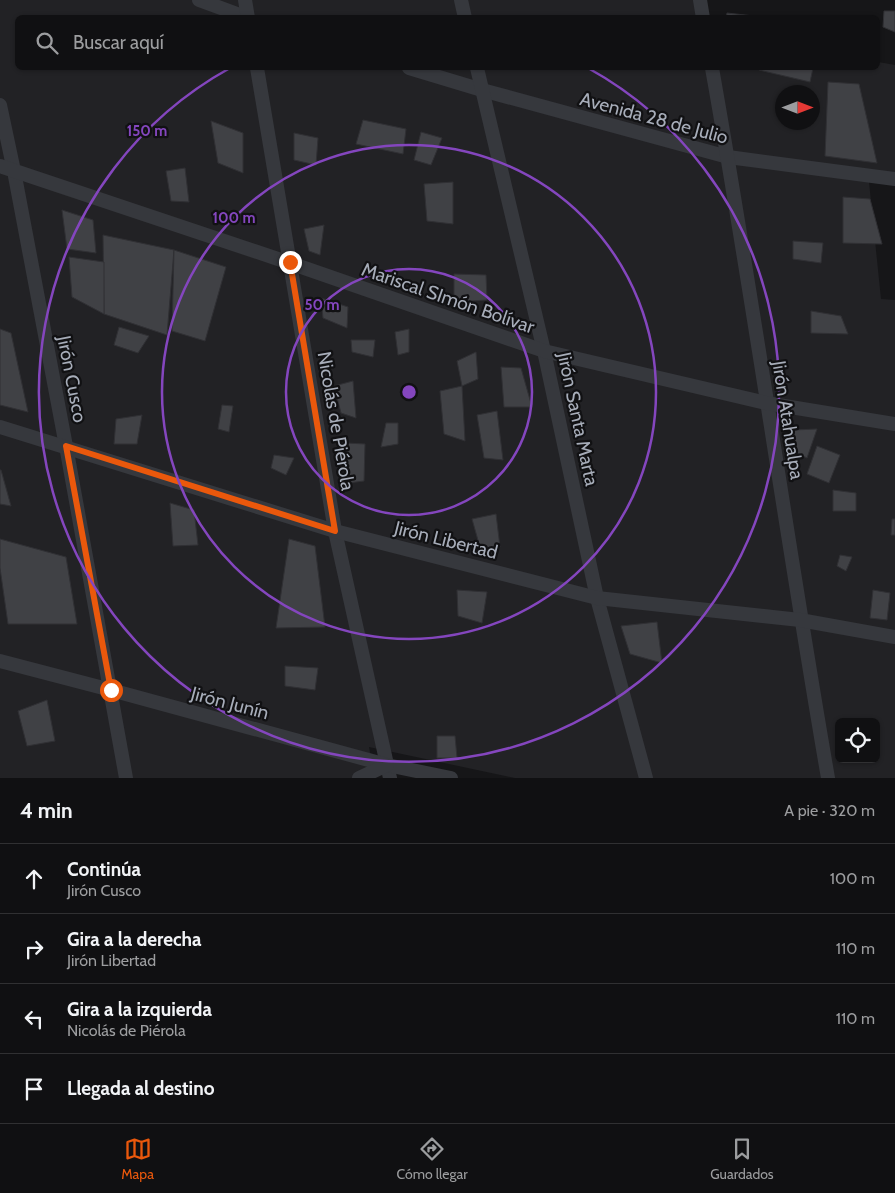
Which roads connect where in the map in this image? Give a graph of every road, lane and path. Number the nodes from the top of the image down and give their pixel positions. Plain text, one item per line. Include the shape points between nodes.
1 (199, 0) edge
2 (245, 0) edge
3 (461, 0) edge
4 (700, 0) edge
5 (240, 15) edge
6 (248, 15) edge
7 (464, 15) edge
8 (702, 15) edge
9 (257, 70) edge
10 (416, 70) edge
11 (477, 70) edge
12 (712, 70) edge
13 (482, 90) junction
14 (0, 105) edge
15 (728, 157) junction
16 (0, 166) edge
17 (14, 171) junction
18 (895, 179) edge
19 (290, 262) junction
20 (544, 351) junction
21 (766, 403) junction
22 (895, 424) edge
23 (0, 427) edge
24 (66, 446) junction
25 (335, 531) junction
26 (597, 598) junction
27 (800, 620) junction
28 (895, 637) edge
29 (0, 662) edge
30 (111, 690) junction
31 (389, 772) edge
32 (126, 778) edge
33 (359, 778) edge
34 (451, 778) edge
35 (646, 778) edge
36 (828, 778) edge

1 - 5 street
2 - 6 street
3 - 7 street
4 - 8 street
9 - 19 street, Nicolás de Piérola
10 - 13 street, Avenida 28 de Julio
11 - 13 street, Jirón Santa Marta
12 - 15 street, Jirón Atahualpa
13 - 15 street, Avenida 28 de Julio
13 - 20 street, Jirón Santa Marta
14 - 17 street, Jirón Cusco
15 - 18 street, Avenida 28 de Julio
15 - 21 street, Jirón Atahualpa
16 - 17 street, Mariscal SImón Bolívar
17 - 19 street, Mariscal SImón Bolívar
17 - 24 street, Jirón Cusco
19 - 20 street, Mariscal SImón Bolívar
19 - 25 street, Nicolás de Piérola
20 - 21 street, Mariscal SImón Bolívar
20 - 26 street, Jirón Santa Marta
21 - 22 street, Mariscal SImón Bolívar
21 - 27 street, Jirón Atahualpa
23 - 24 street, Jirón Libertad
24 - 25 street, Jirón Libertad
24 - 30 street, Jirón Cusco
25 - 26 street, Jirón Libertad
25 - 31 street, Nicolás de Piérola
26 - 27 street, Jirón Libertad
26 - 35 street, Jirón Santa Marta
27 - 28 street, Jirón Libertad
27 - 36 street, Jirón Atahualpa
29 - 30 street, Jirón Junín
30 - 31 street, Jirón Junín
30 - 32 street, Jirón Cusco
31 - 33 street
31 - 34 street, Jirón Junín

